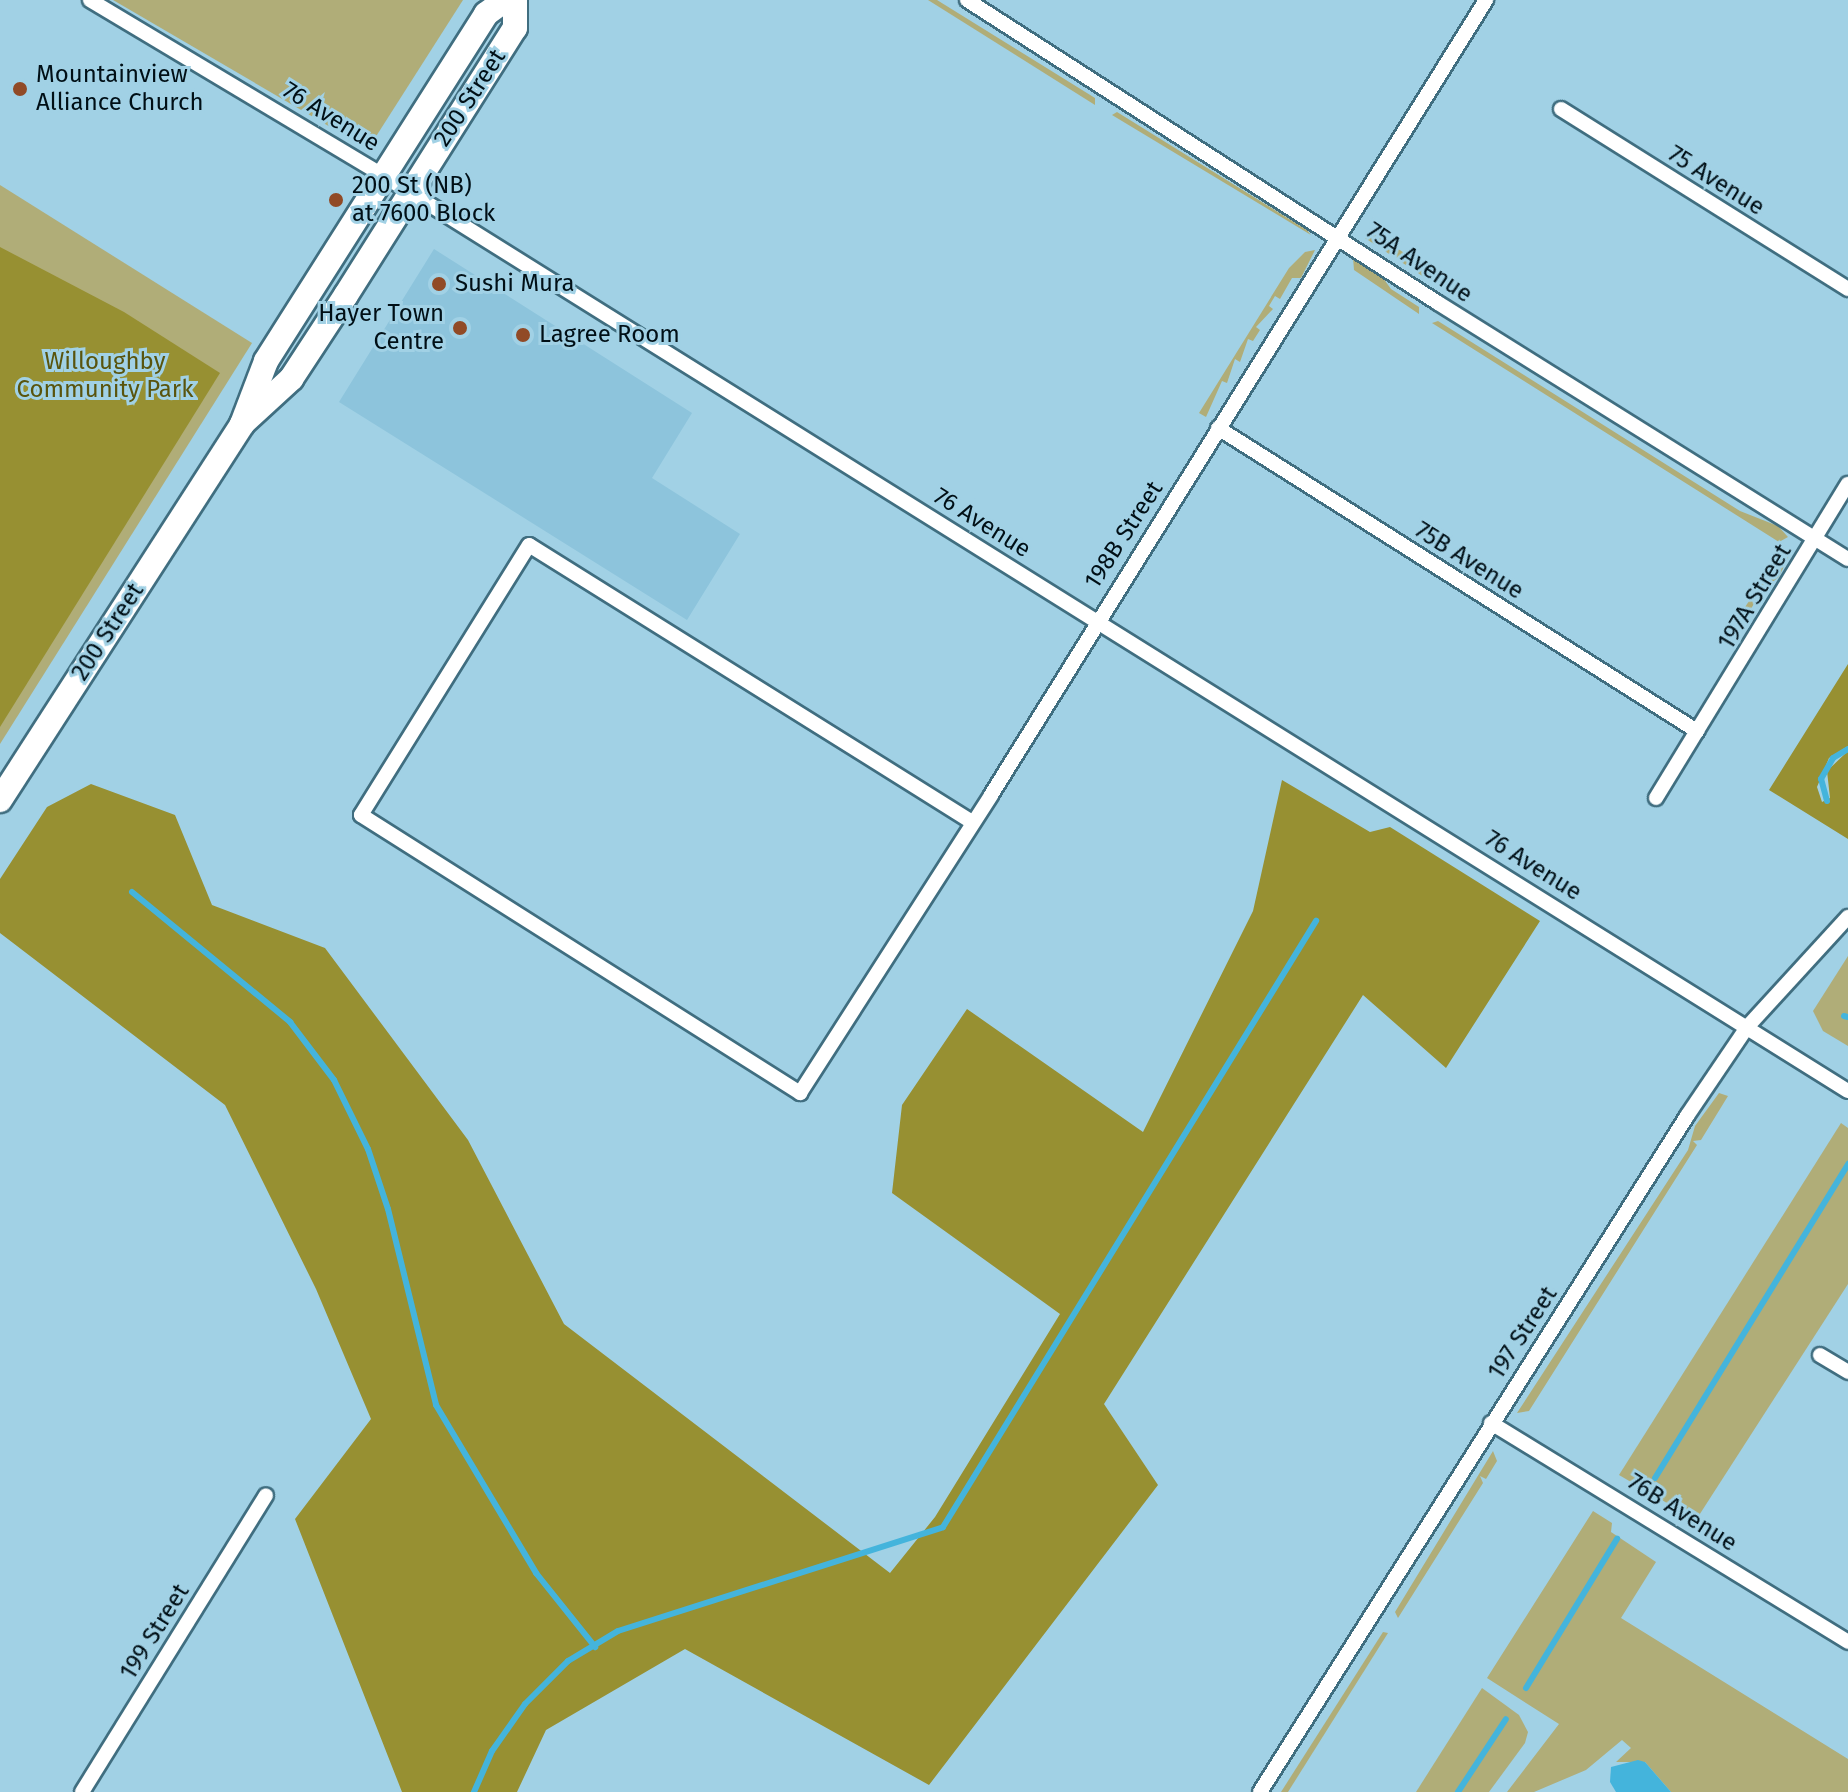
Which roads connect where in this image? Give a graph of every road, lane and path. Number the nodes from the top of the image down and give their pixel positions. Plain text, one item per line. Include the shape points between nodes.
1 (90, 0) edge
2 (505, 0) edge
3 (515, 0) edge
4 (967, 0) edge
5 (1486, 0) edge
6 (1561, 109) dead end
7 (384, 176) junction
8 (408, 195) junction
9 (1337, 235) junction
10 (1848, 289) edge
11 (242, 424) junction
12 (1218, 428) junction
13 (1848, 484) edge
14 (1815, 539) junction
15 (1848, 559) edge
16 (1096, 620) junction
17 (1697, 731) junction
18 (1656, 798) dead end
19 (0, 800) edge
20 (972, 822) junction
21 (1848, 917) edge
22 (1748, 1026) junction
23 (1848, 1091) edge
24 (1820, 1355) dead end
25 (1848, 1372) edge
26 (1491, 1423) junction
27 (266, 1495) dead end
28 (1848, 1642) edge
29 (82, 1792) edge
30 (1260, 1792) edge

1 - 7 street, 76 Avenue
2 - 7 main road, 200 Street via 486,14
3 - 8 main road, 200 Street via 515,28
4 - 9 street, 75A Avenue
5 - 9 street, 198B Street
6 - 10 street, 75 Avenue
7 - 8 street, 76 Avenue
7 - 11 main road, 200 Street via 266,361
8 - 11 main road, 200 Street via 291,379
8 - 16 street, 76 Avenue
9 - 12 street, 198B Street
9 - 14 street, 75A Avenue
11 - 19 main road, 200 Street
12 - 16 street, 198B Street
12 - 17 street, 75B Avenue
13 - 14 street, 197A Street
14 - 15 street, 75A Avenue
14 - 17 street, 197A Street
16 - 20 street, 198B Street
16 - 22 street, 76 Avenue
17 - 18 street, 197A Street
20 - 20 street, 198B Street via 800,1093 361,815 529,545
21 - 22 street, 197 Street
22 - 23 street, 76 Avenue
22 - 26 street, 197 Street
24 - 25 street
26 - 28 street, 76B Avenue
26 - 30 street, 197 Street
27 - 29 street, 199 Street

